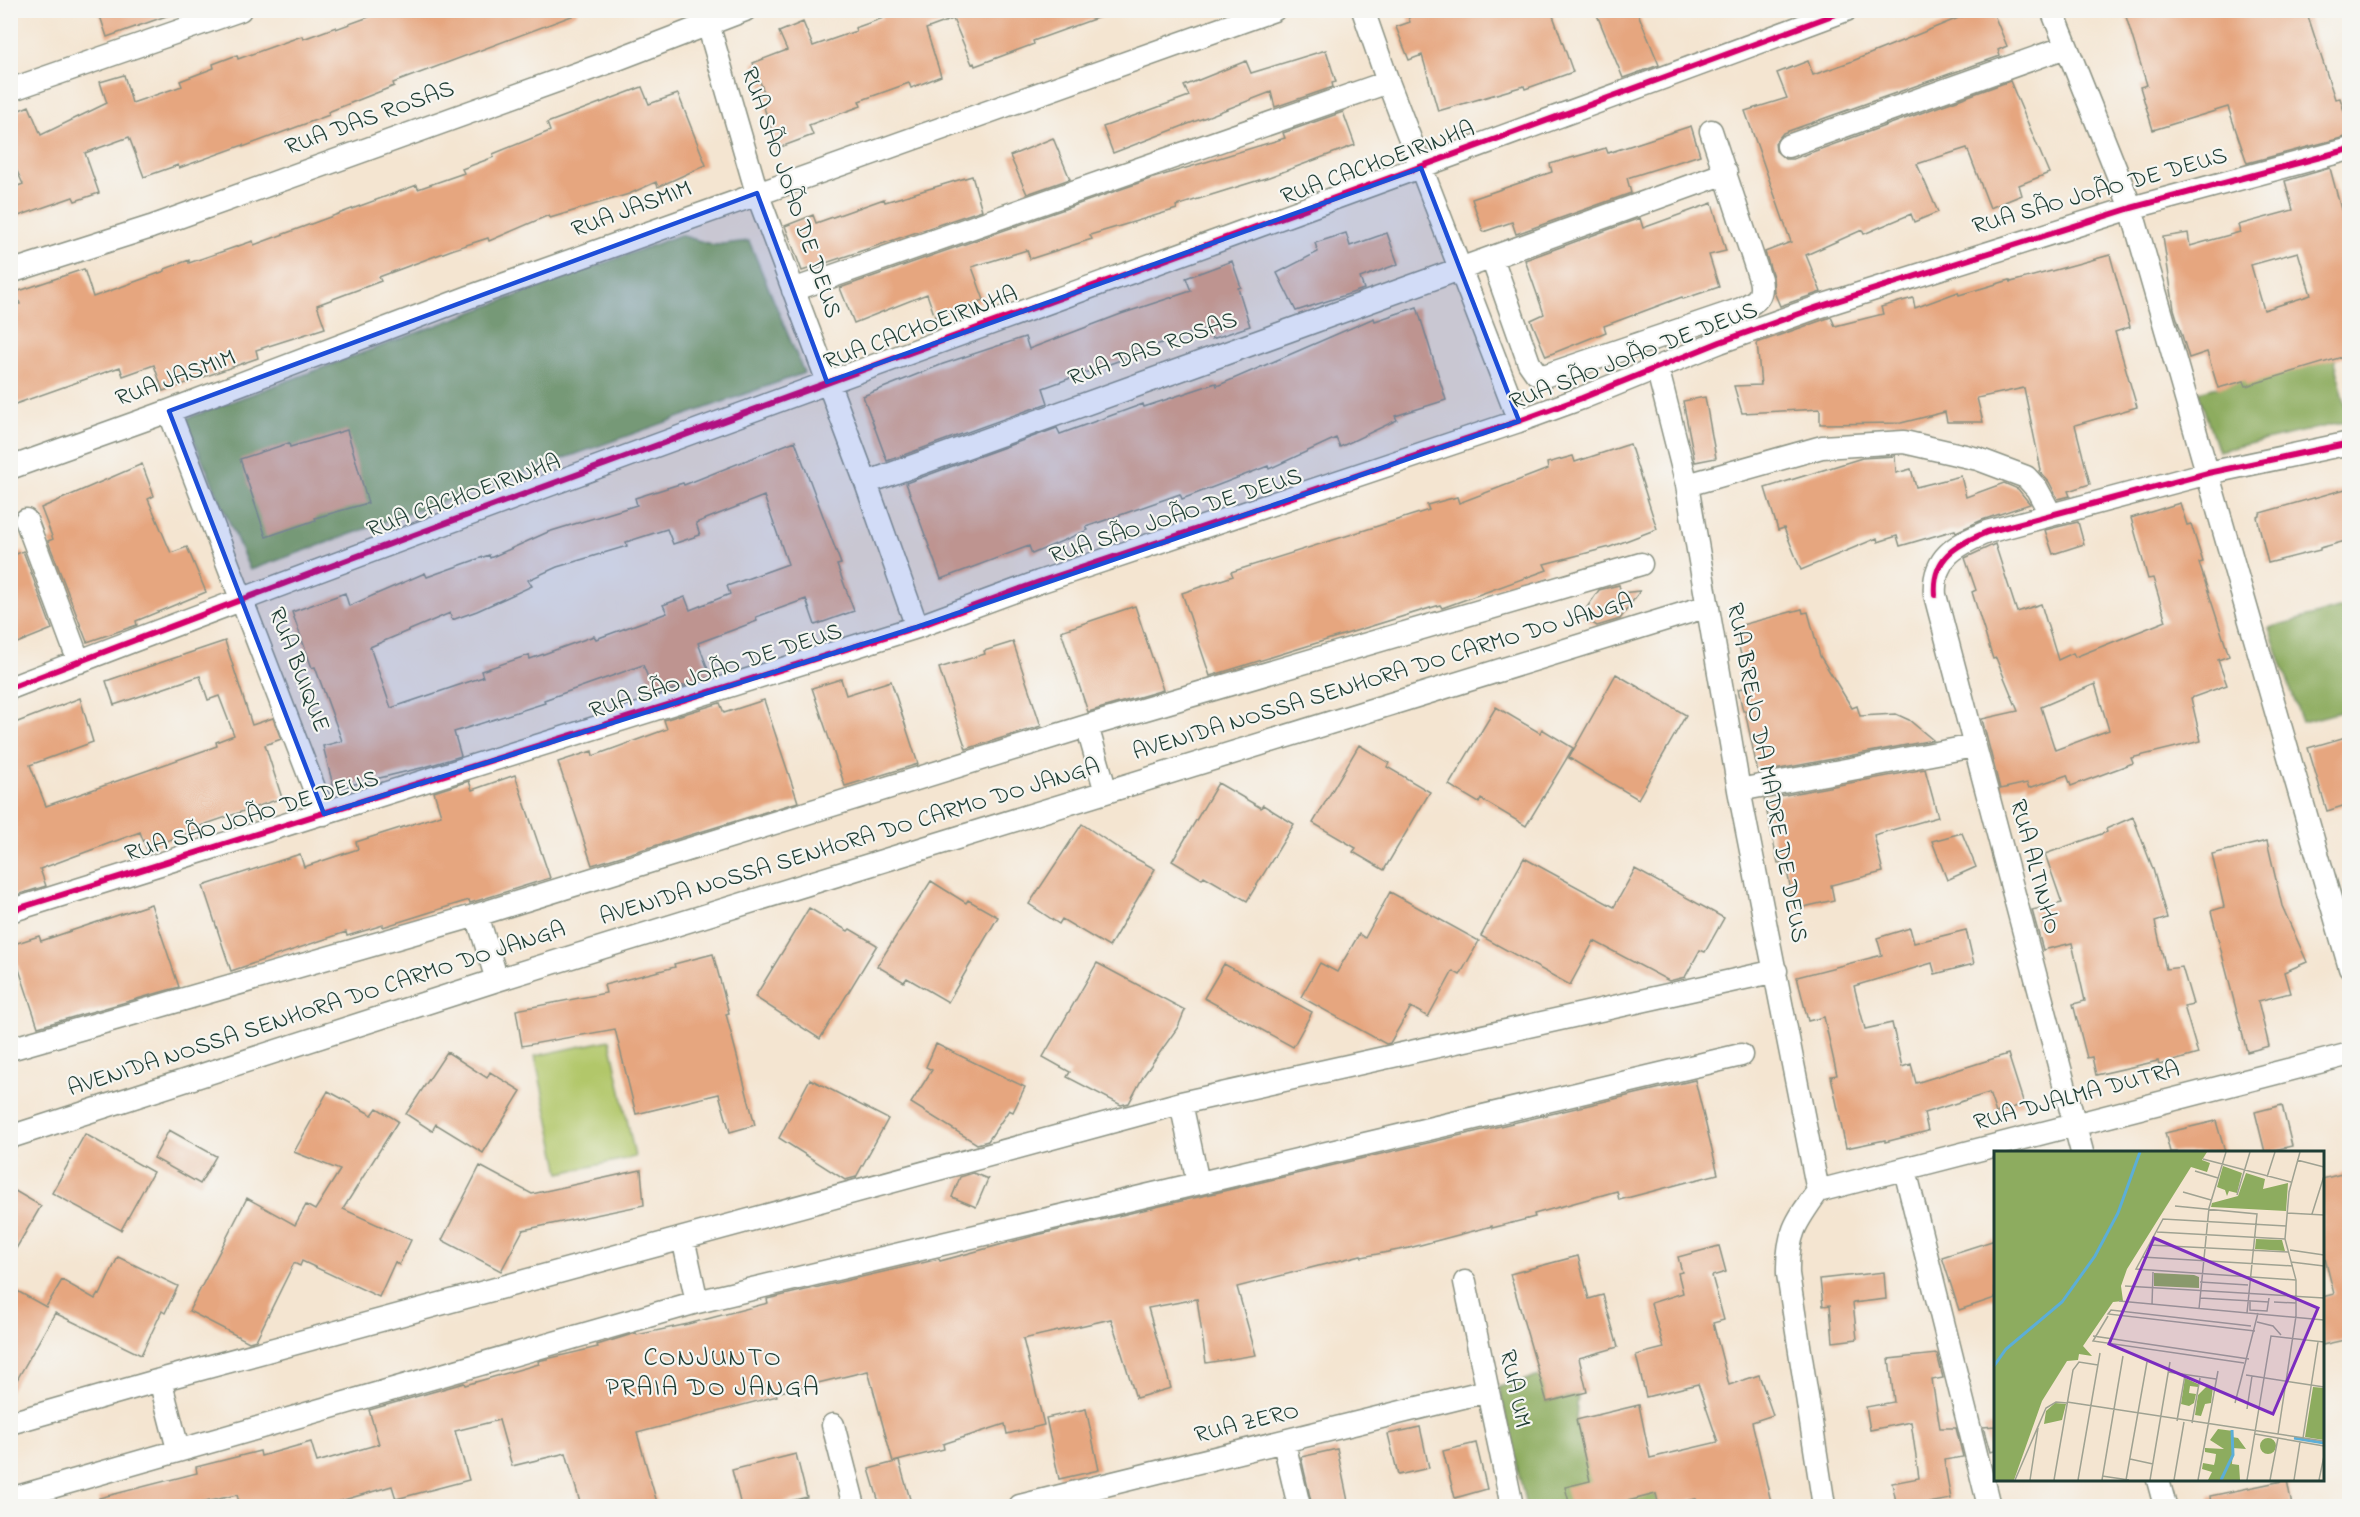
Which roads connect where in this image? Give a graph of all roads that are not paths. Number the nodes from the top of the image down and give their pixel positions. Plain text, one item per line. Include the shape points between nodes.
1 (240, 10) edge
2 (745, 10) edge
3 (1274, 10) edge
4 (1363, 10) edge
5 (1846, 10) edge
6 (2052, 10) edge
7 (705, 17) edge
8 (2066, 46) junction
9 (1388, 82) junction
10 (10, 90) edge
11 (1711, 131) dead end
12 (1788, 146) dead end
13 (2349, 150) edge
14 (1421, 168) junction
15 (1726, 173) junction
16 (757, 193) junction
17 (2131, 208) junction
18 (1492, 258) junction
19 (1459, 268) junction
20 (10, 272) edge
21 (793, 290) junction
22 (1657, 367) junction
23 (827, 382) junction
24 (169, 411) junction
25 (1519, 421) junction
26 (2349, 443) edge
27 (10, 468) edge
28 (2208, 473) junction
29 (866, 483) junction
30 (1687, 485) junction
31 (2051, 515) junction
32 (26, 520) dead end
33 (1641, 564) dead end
34 (242, 598) junction
35 (1708, 606) junction
36 (917, 627) junction
37 (79, 662) junction
38 (10, 688) edge
39 (1087, 726) junction
40 (1974, 746) junction
41 (1739, 790) junction
42 (1106, 792) junction
43 (324, 814) junction
44 (10, 911) edge
45 (477, 915) junction
46 (2349, 968) edge
47 (1776, 970) junction
48 (497, 980) junction
49 (10, 1049) edge
50 (2349, 1054) edge
51 (1742, 1055) dead end
52 (1181, 1103) junction
53 (2075, 1125) junction
54 (10, 1137) edge
55 (2082, 1151) edge
56 (1905, 1170) junction
57 (1198, 1183) junction
58 (1818, 1191) junction
59 (683, 1238) junction
60 (1465, 1282) dead end
61 (697, 1302) junction
62 (160, 1380) junction
63 (1487, 1391) junction
64 (10, 1423) edge
65 (833, 1425) dead end
66 (1284, 1443) junction
67 (178, 1449) junction
68 (2158, 1481) edge
69 (10, 1499) edge
70 (1081, 1500) edge
71 (854, 1506) edge
72 (1020, 1506) edge
73 (1299, 1506) edge
74 (1512, 1506) edge
75 (1824, 1506) edge
76 (1989, 1506) edge
77 (2164, 1506) edge

1 - 10 street
2 - 7 street, RUA DAS ROSAS
3 - 16 street, RUA JASMIM
4 - 9 street
5 - 14 street, RUA CACHOEIRINHA
6 - 8 street
7 - 16 street, RUA SÃO JOÃO DE DEUS
7 - 20 street, RUA DAS ROSAS via 615,60 152,227
8 - 12 street
8 - 17 street
9 - 14 street
9 - 21 street
11 - 15 street
13 - 17 street, RUA SÃO JOÃO DE DEUS
14 - 19 street
14 - 23 street, RUA CACHOEIRINHA
15 - 18 street, RUA DAS ROSAS
15 - 18 street via 1762,289 1754,302 1741,309 1544,376 1529,363
16 - 21 street, RUA SÃO JOÃO DE DEUS
16 - 24 street, RUA JASMIM
17 - 22 street, RUA SÃO JOÃO DE DEUS via 1818,307
17 - 28 street
18 - 19 street, RUA DAS ROSAS
19 - 25 street
19 - 29 street, RUA DAS ROSAS
21 - 23 street, RUA SÃO JOÃO DE DEUS
22 - 25 street, RUA SÃO JOÃO DE DEUS
22 - 30 street, RUA BREJO DA MADRE DE DEUS
23 - 29 street, RUA SÃO JOÃO DE DEUS
23 - 34 street, RUA CACHOEIRINHA
24 - 27 street, RUA JASMIM
24 - 34 street, RUA BUIQUE
25 - 36 street, RUA SÃO JOÃO DE DEUS via 1039,582
26 - 28 street
28 - 31 street
28 - 46 street
29 - 36 street, RUA SÃO JOÃO DE DEUS
30 - 31 street via 1822,447 1905,442 1978,459 2026,477
30 - 35 street, RUA BREJO DA MADRE DE DEUS
31 - 40 street, RUA ALTINHO via 1962,542 1937,569 1935,595
32 - 37 street
33 - 39 street
34 - 37 street, RUA CACHOEIRINHA
34 - 43 street, RUA BUIQUE
35 - 41 street, RUA BREJO DA MADRE DE DEUS
35 - 42 street, AVENIDA NOSSA SENHORA DO CARMO DO JANGA
36 - 43 street, RUA SÃO JOÃO DE DEUS
37 - 38 street, RUA CACHOEIRINHA
39 - 42 street
39 - 45 street
40 - 41 street
40 - 53 street, RUA ALTINHO
41 - 47 street, RUA BREJO DA MADRE DE DEUS
42 - 48 street, AVENIDA NOSSA SENHORA DO CARMO DO JANGA
43 - 44 street, RUA SÃO JOÃO DE DEUS
45 - 48 street
45 - 49 street
47 - 52 street
47 - 58 street, RUA BREJO DA MADRE DE DEUS
48 - 54 street, AVENIDA NOSSA SENHORA DO CARMO DO JANGA
50 - 53 street, RUA DJALMA DUTRA
51 - 57 street
52 - 57 street
52 - 59 street
53 - 55 street, RUA ALTINHO
53 - 56 street, RUA DJALMA DUTRA
56 - 58 street, RUA DJALMA DUTRA
56 - 76 street
57 - 61 street
58 - 75 street via 1787,1250
59 - 61 street
59 - 62 street
60 - 63 street, RUA UM
61 - 67 street
62 - 64 street
62 - 67 street
63 - 66 street, RUA ZERO
63 - 74 street, RUA UM
65 - 71 street
66 - 70 street, RUA ZERO
66 - 73 street
67 - 69 street
68 - 77 street
70 - 72 street, RUA ZERO

